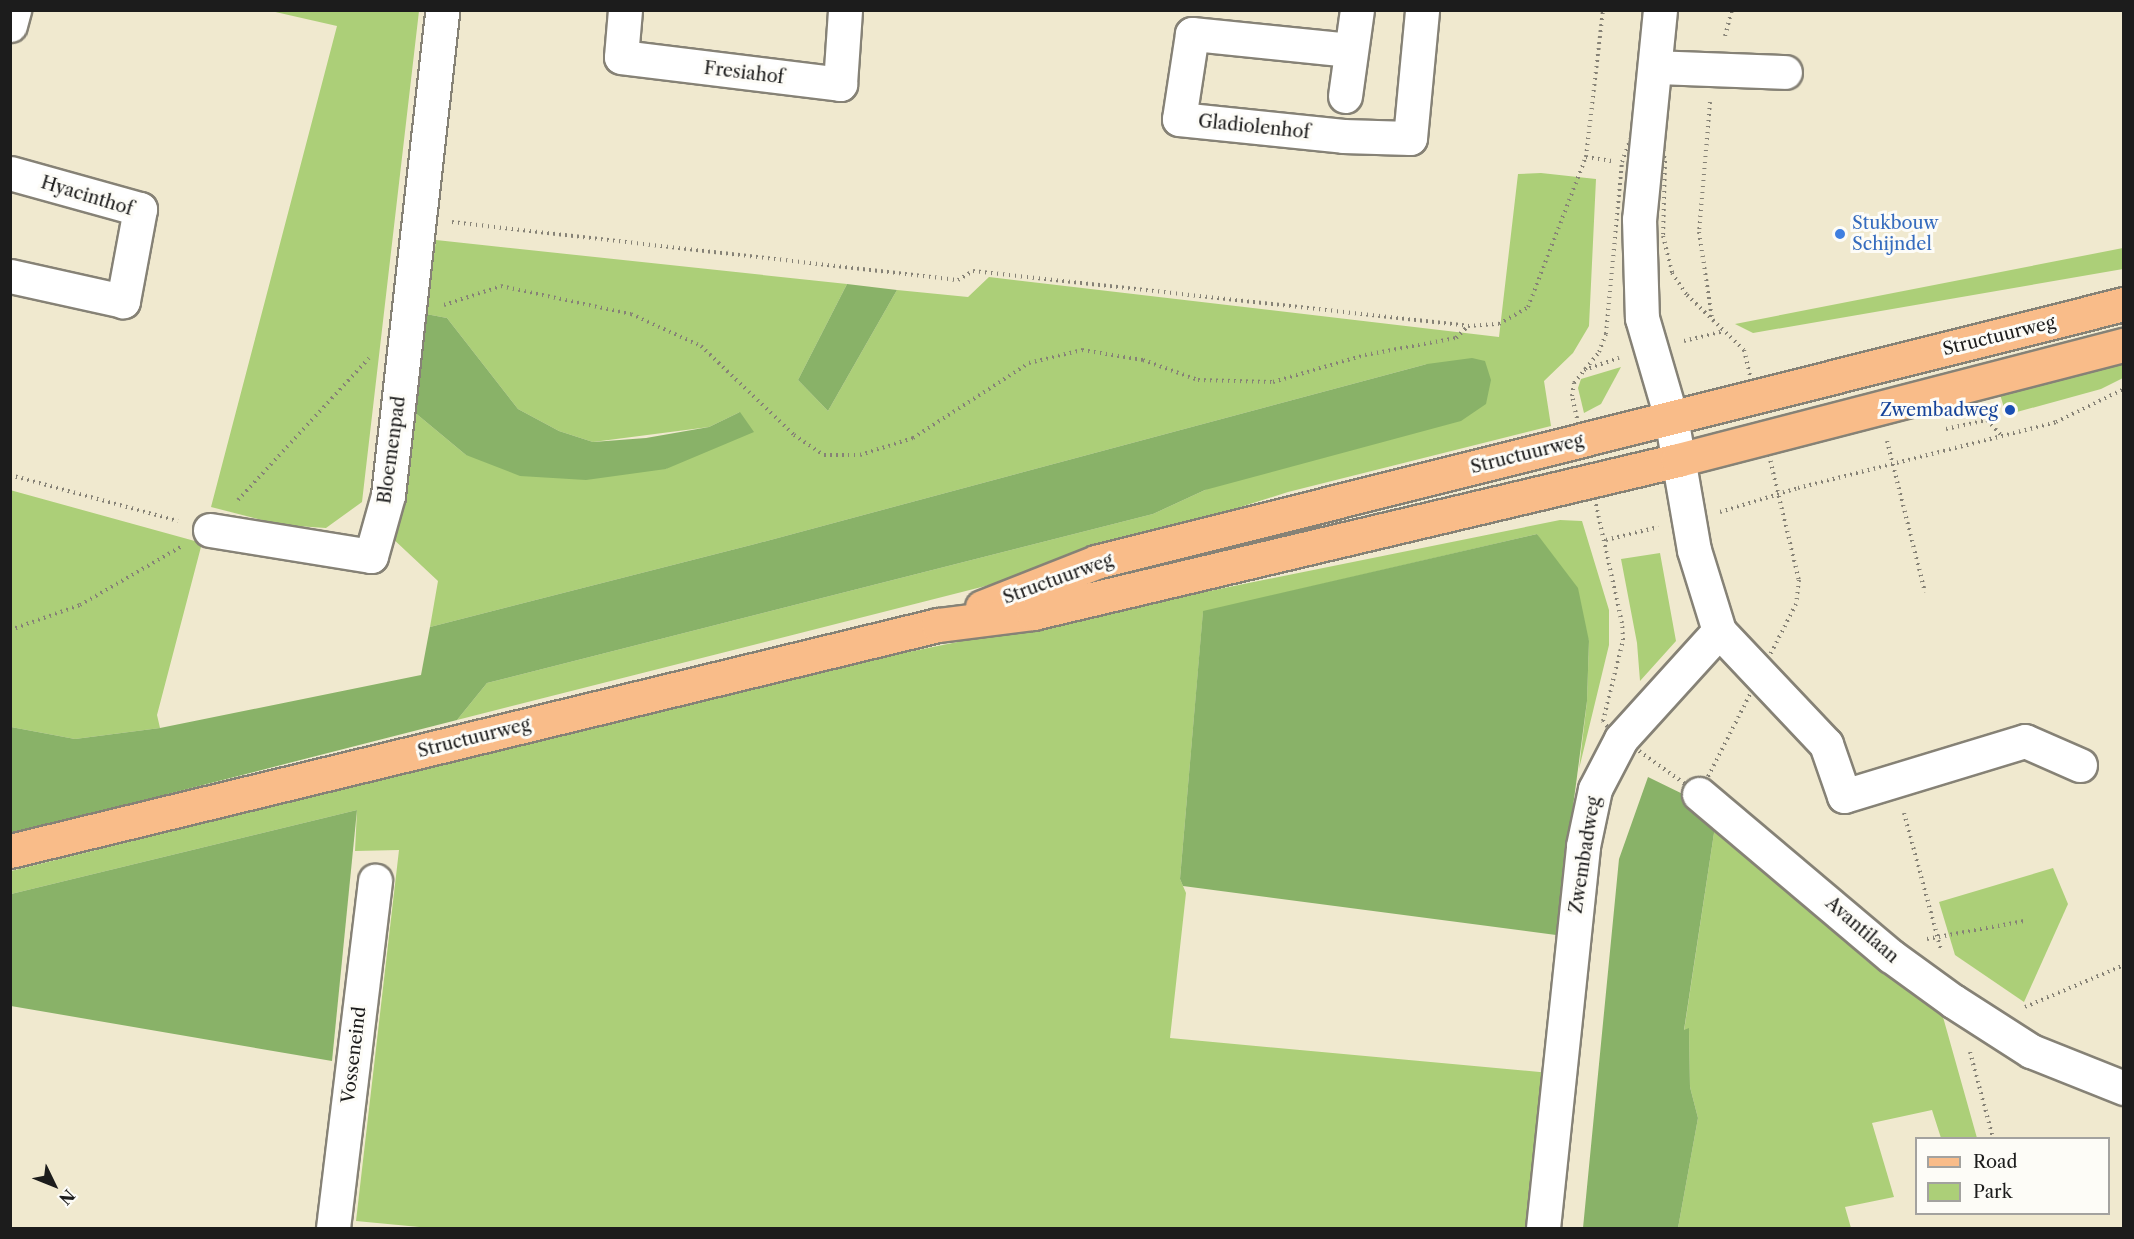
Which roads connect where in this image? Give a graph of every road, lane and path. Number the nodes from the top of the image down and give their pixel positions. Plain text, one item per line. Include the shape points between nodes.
1 (14, 10) edge
2 (442, 10) edge
3 (625, 10) edge
4 (845, 10) edge
5 (1357, 10) edge
6 (1422, 10) edge
7 (1603, 10) edge
8 (1659, 10) edge
9 (1732, 10) edge
10 (10, 25) edge
11 (1350, 50) junction
12 (1655, 67) junction
13 (1717, 68) junction
14 (1785, 72) dead end
15 (1345, 96) dead end
16 (1586, 156) junction
17 (1622, 162) dead end
18 (10, 173) edge
19 (419, 218) junction
20 (10, 276) edge
21 (2124, 304) edge
22 (408, 316) junction
23 (1712, 318) dead end
24 (1468, 326) junction
25 (2124, 345) edge
26 (2124, 389) edge
27 (1671, 417) junction
28 (1887, 440) dead end
29 (1678, 460) junction
30 (1893, 464) junction
31 (10, 475) edge
32 (1688, 520) junction
33 (210, 530) junction
34 (1606, 540) dead end
35 (1925, 592) dead end
36 (938, 625) junction
37 (10, 630) edge
38 (1719, 631) junction
39 (1760, 677) junction
40 (1621, 739) junction
41 (2080, 765) dead end
42 (1896, 781) junction
43 (1700, 794) junction
44 (10, 851) edge
45 (375, 881) dead end
46 (2024, 921) dead end
47 (1938, 935) junction
48 (1891, 956) junction
49 (2124, 964) edge
50 (1953, 1002) junction
51 (1995, 1029) junction
52 (2124, 1088) edge
53 (1993, 1137) edge
54 (333, 1228) edge
55 (1544, 1228) edge

1 - 10 street
2 - 19 street, Bloemenpad
3 - 4 street, Fresiahof via 621,57 840,84
5 - 11 street
6 - 11 street, Gladiolenhof via 1410,138 1343,136 1179,119 1192,34
7 - 16 path
8 - 12 street
9 - 13 path
11 - 15 street
12 - 13 street
12 - 27 street via 1639,219 1642,318
13 - 14 street
13 - 23 path via 1708,114 1699,232
16 - 17 path
16 - 24 path via 1528,307 1499,324
18 - 20 street, Hyacinthof via 140,209 123,301
19 - 22 street, Bloemenpad
19 - 24 path via 958,280 973,272
21 - 27 main road, Structuurweg
22 - 24 path via 501,286 631,314 700,346 794,435 824,456 860,455 913,438 1029,363 1082,350 1143,360 1198,380 1273,382 1365,355 1456,338
22 - 33 path
22 - 33 street, Bloemenpad via 388,495 370,556
25 - 29 main road, Structuurweg
26 - 30 path via 2056,422
27 - 29 street
27 - 36 main road, Structuurweg via 1096,562
28 - 30 path
29 - 32 street
29 - 36 main road, Structuurweg via 1033,613
30 - 32 path
30 - 35 path
31 - 33 path
32 - 34 path
32 - 38 street
33 - 37 path via 80,605
36 - 44 main road, Structuurweg
38 - 39 street
38 - 40 street, Zwembadweg
39 - 42 street via 1826,744 1844,796
39 - 43 path
40 - 43 path
40 - 55 street, Zwembadweg via 1595,789 1587,816
41 - 42 street via 2025,741
42 - 47 path
43 - 48 street, Avantilaan
45 - 54 street, Vosseneind
46 - 47 path
47 - 48 path
47 - 50 path
48 - 50 street, Avantilaan
49 - 51 path via 2003,1016
50 - 51 street, Avantilaan
50 - 53 path via 1985,1096
51 - 52 street, Avantilaan via 2031,1051

